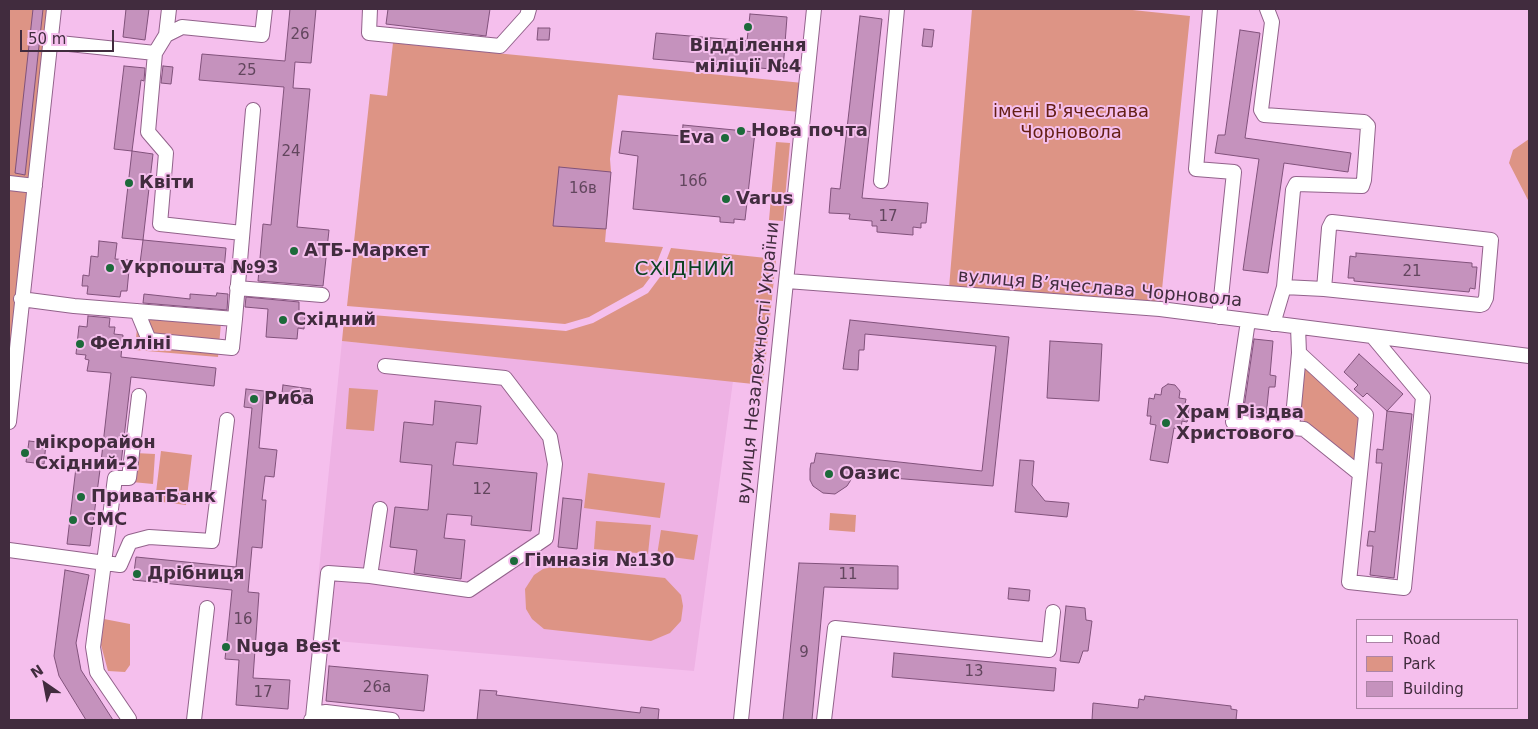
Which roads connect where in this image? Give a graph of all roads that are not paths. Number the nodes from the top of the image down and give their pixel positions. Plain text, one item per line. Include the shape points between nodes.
1 (54, 9) edge
2 (169, 9) edge
3 (265, 9) edge
4 (370, 9) edge
5 (529, 9) edge
6 (814, 9) edge
7 (897, 9) edge
8 (1210, 9) edge
9 (1267, 9) edge
10 (166, 36) junction
11 (50, 42) junction
12 (155, 52) junction
13 (253, 110) dead end
14 (881, 181) dead end
15 (9, 184) edge
16 (35, 186) junction
17 (242, 233) junction
18 (786, 281) junction
19 (1284, 287) junction
20 (237, 288) junction
21 (1324, 289) junction
22 (322, 295) dead end
23 (21, 299) junction
24 (137, 311) junction
25 (1220, 317) junction
26 (234, 319) junction
27 (1248, 321) junction
28 (1274, 324) junction
29 (1298, 327) junction
30 (1373, 336) junction
31 (1299, 353) junction
32 (1529, 356) edge
33 (385, 366) dead end
34 (139, 396) dead end
35 (227, 420) dead end
36 (9, 422) edge
37 (1292, 428) junction
38 (1360, 474) junction
39 (380, 509) dead end
40 (9, 550) edge
41 (102, 564) junction
42 (370, 576) junction
43 (208, 608) dead end
44 (1053, 612) dead end
45 (312, 718) edge
46 (129, 719) dead end
47 (194, 720) edge
48 (392, 720) edge
49 (741, 720) edge
50 (824, 720) edge

1 - 11 street
2 - 10 street
3 - 10 street via 262,35 182,27
4 - 5 street via 369,33 500,46 527,16
6 - 18 street, вулиця Незалежності України
7 - 14 street
8 - 25 street via 1196,168 1234,172
9 - 19 street via 1272,22 1261,110 1264,114 1364,122 1368,126 1362,186 1296,184
10 - 12 street
11 - 12 street
11 - 16 street
12 - 17 street via 148,132 166,153 160,224
13 - 17 street
15 - 16 street
16 - 23 street
17 - 20 street
18 - 25 street, вулиця Вʼячеслава Чорновола via 1160,309
18 - 49 street, вулиця Незалежності України
19 - 21 street
19 - 28 street
20 - 22 street
20 - 26 street
21 - 21 street via 1483,304 1491,240 1332,222
23 - 24 street
23 - 36 street
24 - 26 street
24 - 26 street via 148,340 232,348
25 - 27 street, вулиця Вʼячеслава Чорновола
27 - 28 street, вулиця Вʼячеслава Чорновола
27 - 37 street via 1233,422
28 - 29 street, вулиця Вʼячеслава Чорновола
29 - 30 street, вулиця Вʼячеслава Чорновола
29 - 31 street
30 - 32 street, вулиця Вʼячеслава Чорновола
30 - 38 street via 1423,397 1404,588 1349,582
31 - 37 street
31 - 38 street via 1366,415
33 - 42 street via 505,378 550,437 555,464 546,538 469,590
34 - 41 street via 129,478 115,478
35 - 41 street via 212,541 149,537 130,542 120,565
37 - 38 street via 1304,429
39 - 42 street
40 - 41 street
41 - 46 street via 92,647 97,672
42 - 45 street via 328,573
43 - 47 street
44 - 50 street via 1049,650 834,628
45 - 48 street via 326,712

